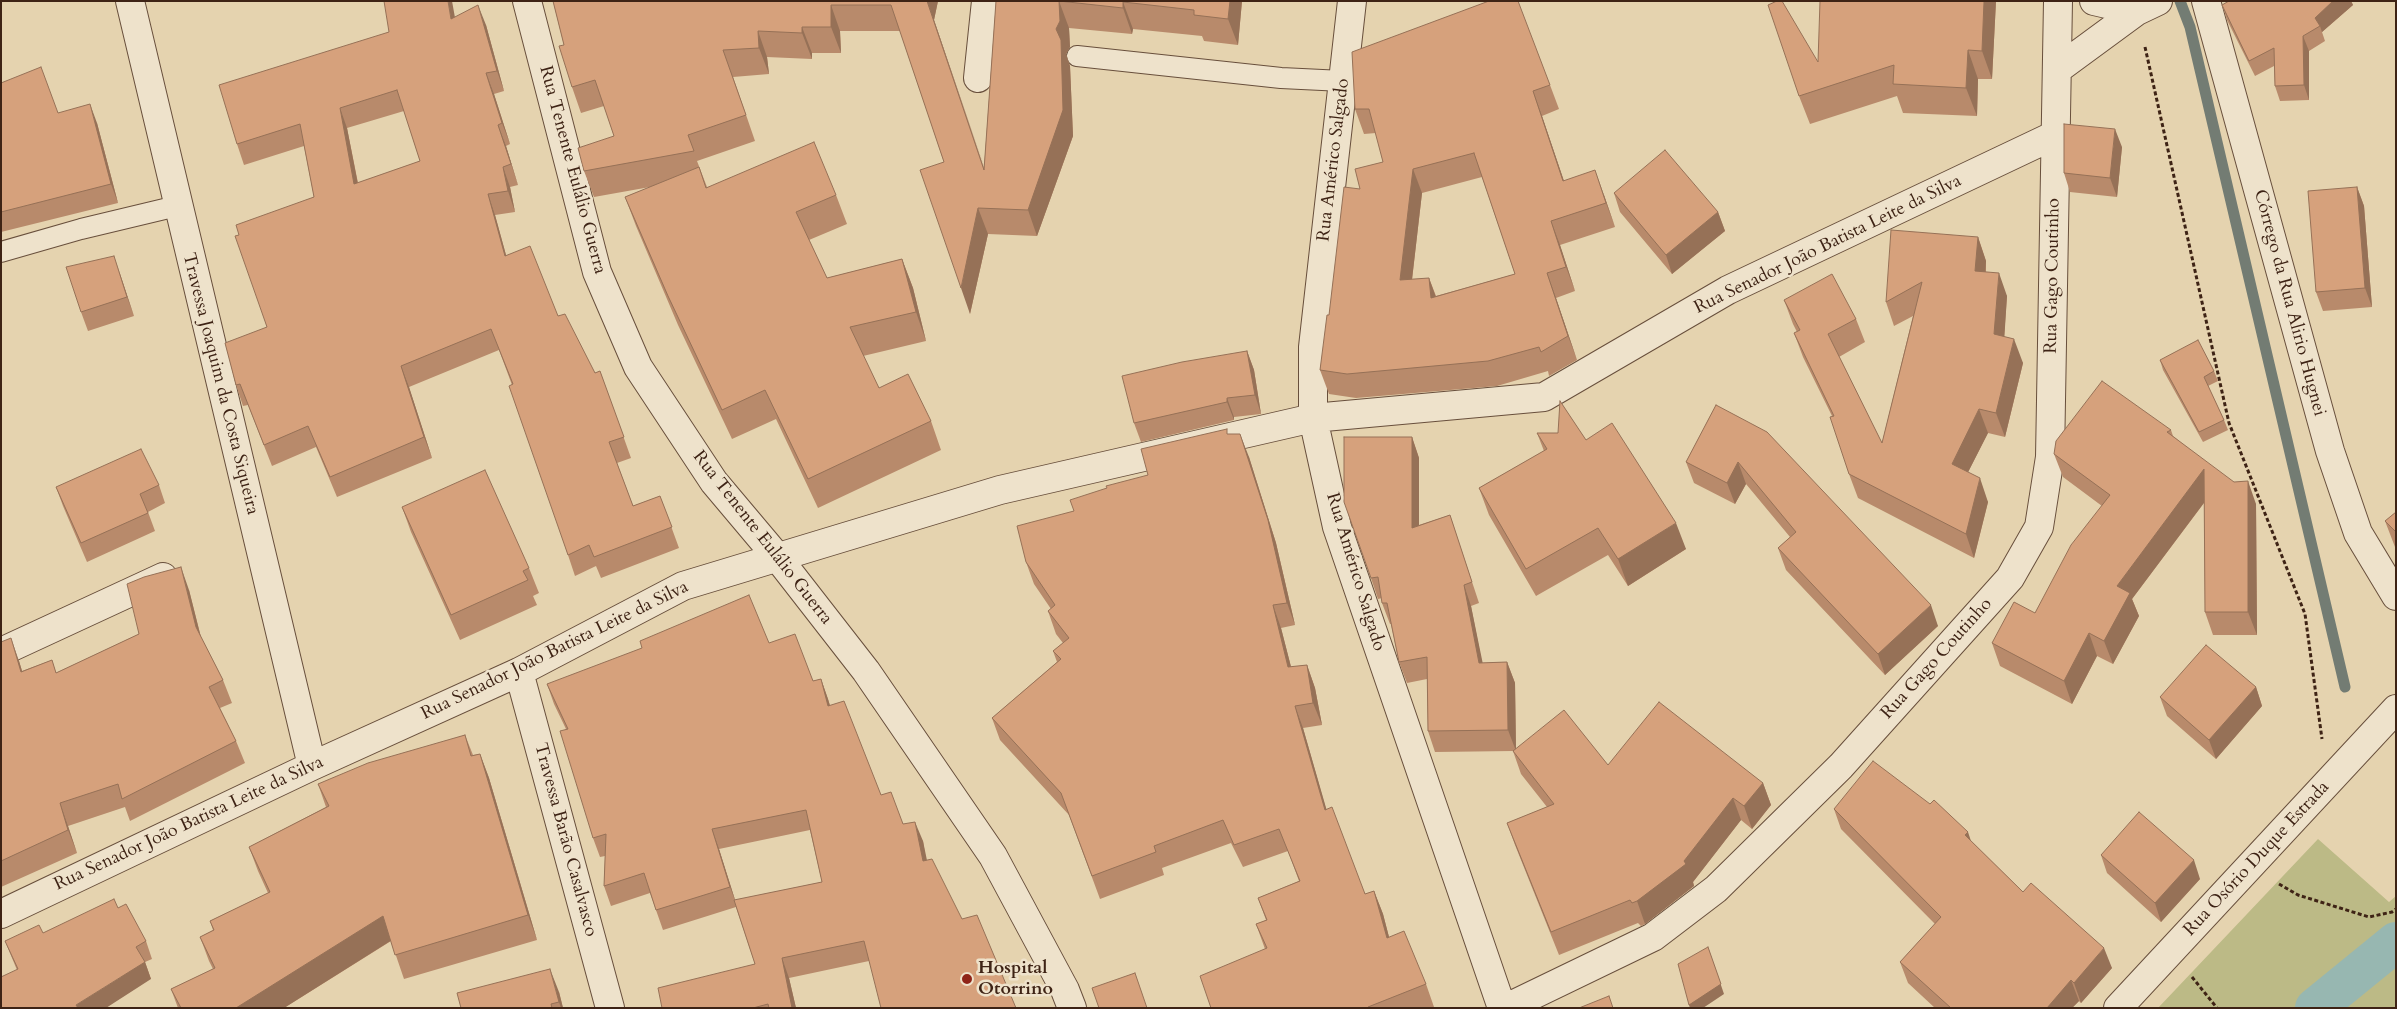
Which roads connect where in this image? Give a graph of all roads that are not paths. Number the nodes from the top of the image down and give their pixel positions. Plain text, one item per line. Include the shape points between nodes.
1 (130, 1) edge
2 (527, 1) edge
3 (986, 1) edge
4 (1352, 1) edge
5 (2058, 1) edge
6 (2094, 1) edge
7 (2206, 1) edge
8 (2148, 7) edge
9 (1077, 56) dead end
10 (2058, 68) junction
11 (978, 78) dead end
12 (1343, 81) junction
13 (2055, 135) junction
14 (177, 206) junction
15 (1, 252) edge
16 (1312, 418) junction
17 (778, 558) junction
18 (163, 577) edge
19 (2396, 596) edge
20 (1, 652) edge
21 (519, 672) junction
22 (2396, 709) edge
23 (312, 766) junction
24 (1, 914) edge
25 (610, 1008) edge
26 (1072, 1008) edge
27 (1502, 1008) edge
28 (1506, 1008) edge
29 (2118, 1008) edge

1 - 14 street, Travessa Joaquim da Costa Siqueira
2 - 17 street, Rua Tenente Eulálio Guerra via 597,272 638,367 714,482
3 - 11 street
4 - 12 street, Rua Américo Salgado
5 - 10 street, Rua Gago Coutinho
6 - 8 street
7 - 19 street, Córrego da Rua Alirio Hugnei via 2330,451 2358,533
8 - 10 street
9 - 12 lane via 1280,78
10 - 13 street, Rua Gago Coutinho
12 - 16 street, Rua Américo Salgado via 1313,347
13 - 16 street, Rua Senador João Batista Leite da Silva via 1728,290 1544,397
13 - 28 street, Rua Gago Coutinho via 2050,456 2039,527 2010,578 1841,766 1716,889 1653,937
14 - 15 lane
14 - 23 street, Travessa Joaquim da Costa Siqueira
16 - 17 street, Rua Senador João Batista Leite da Silva via 1000,490
16 - 27 street, Rua Américo Salgado via 1337,527
17 - 21 street, Rua Senador João Batista Leite da Silva via 683,586
17 - 26 street, Rua Tenente Eulálio Guerra via 866,671 993,856
18 - 20 street
21 - 23 street, Rua Senador João Batista Leite da Silva
21 - 25 street, Travessa Barão Casalvasco
22 - 29 street, Rua Osório Duque Estrada
23 - 24 street, Rua Senador João Batista Leite da Silva

